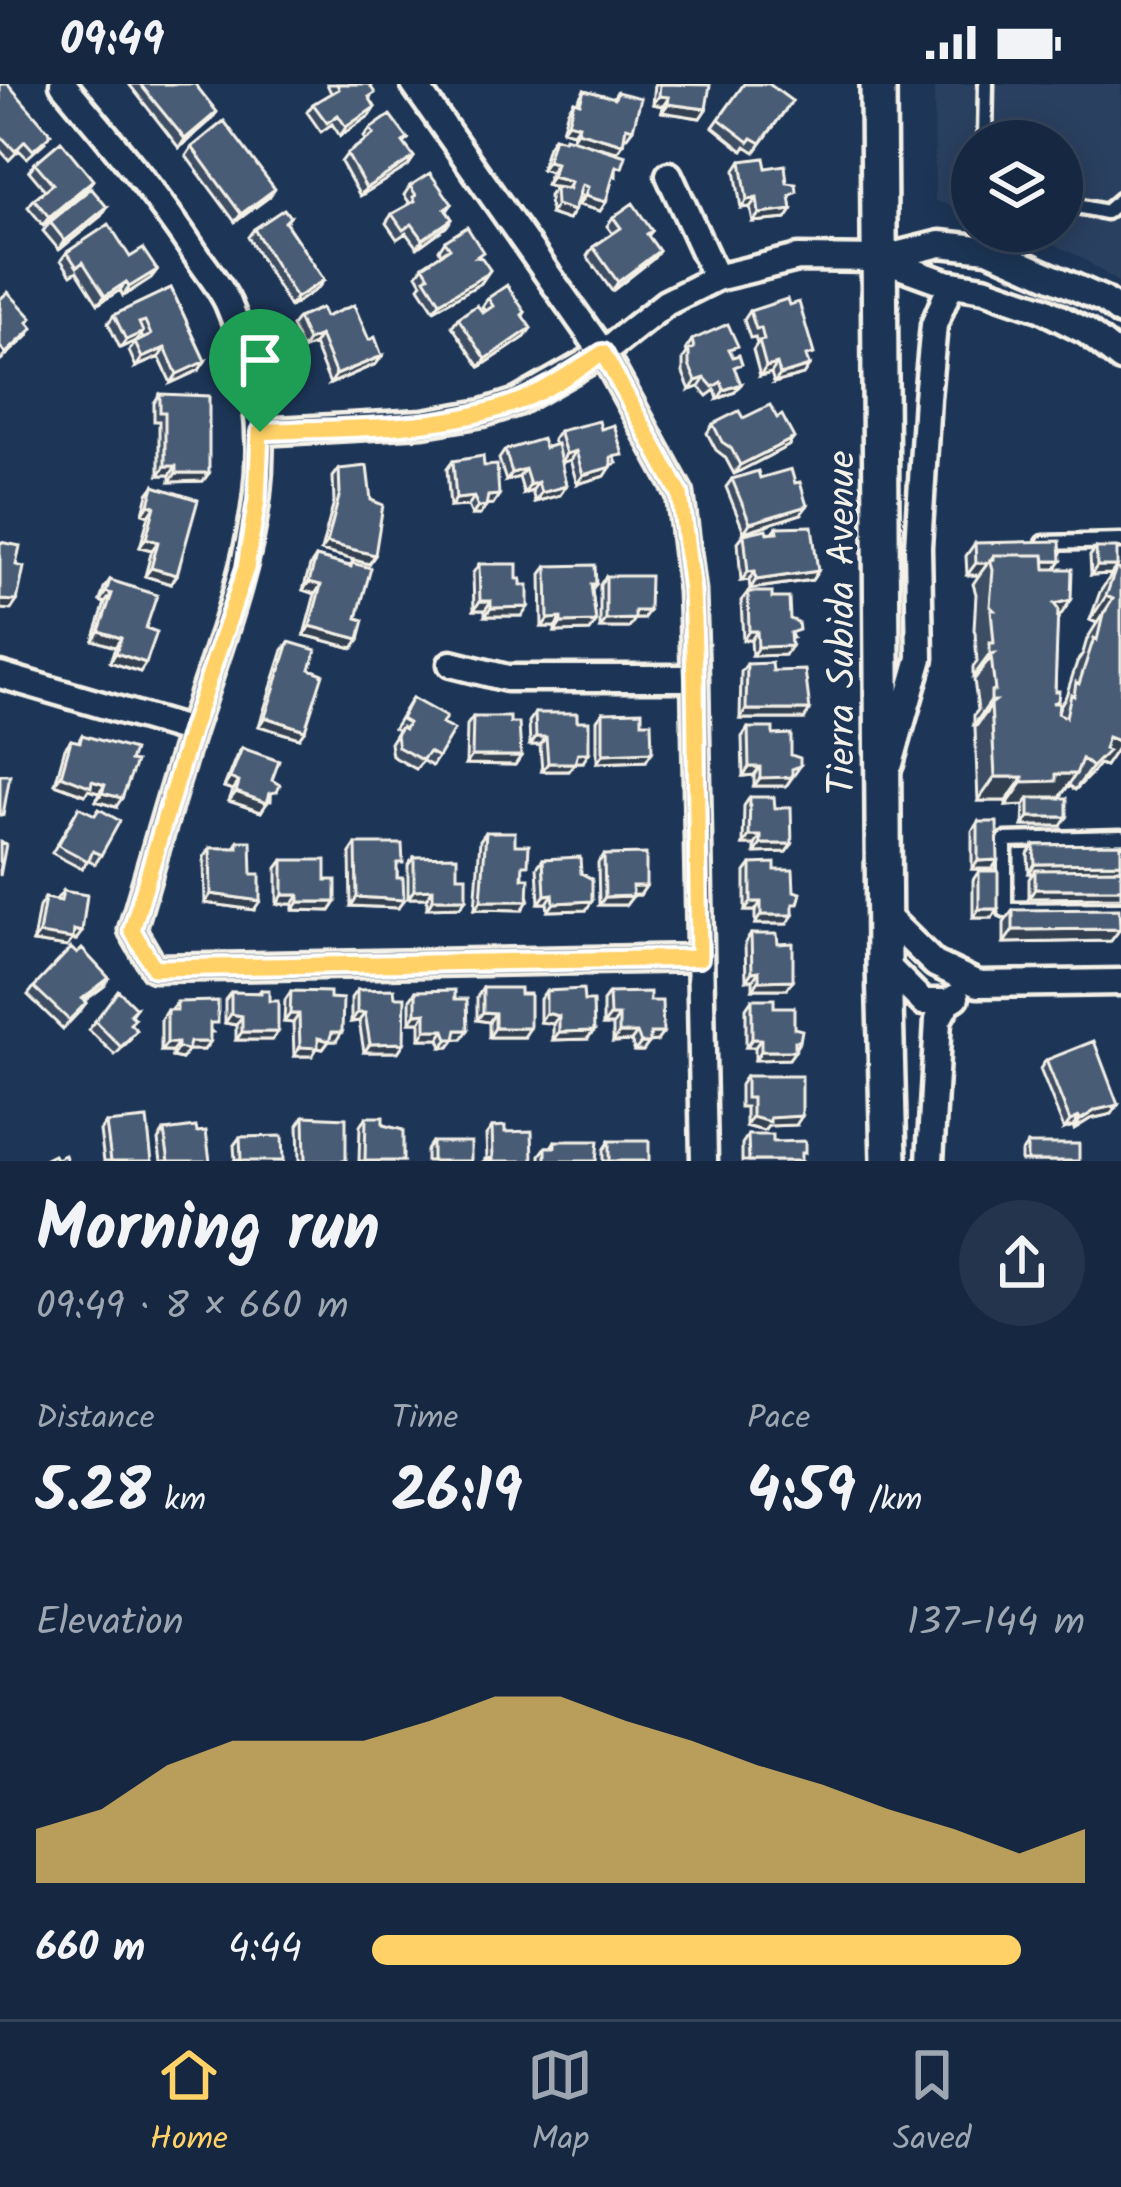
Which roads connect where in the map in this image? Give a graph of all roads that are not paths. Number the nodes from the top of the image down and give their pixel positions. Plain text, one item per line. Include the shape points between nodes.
1 (63, 84) edge
2 (414, 84) edge
3 (878, 84) edge
4 (986, 84) edge
5 (985, 120) edge
6 (669, 175) dead end
7 (1121, 199) edge
8 (1083, 207) edge
9 (880, 259) junction
10 (716, 278) junction
11 (1121, 278) edge
12 (951, 284) junction
13 (1113, 306) edge
14 (1087, 332) junction
15 (603, 353) junction
16 (1121, 359) edge
17 (260, 432) junction
18 (1121, 541) edge
19 (1035, 543) edge
20 (451, 664) dead end
21 (0, 675) edge
22 (695, 678) junction
23 (191, 731) junction
24 (883, 790) junction
25 (1121, 837) edge
26 (1121, 909) edge
27 (884, 914) junction
28 (699, 958) junction
29 (884, 963) junction
30 (1121, 982) edge
31 (978, 984) junction
32 (948, 1002) junction
33 (704, 1161) edge
34 (889, 1161) edge
35 (930, 1161) edge

1 - 17 street via 160,201 226,300 248,358
2 - 15 street
3 - 9 main road, Tierra Subida Avenue
4 - 5 lane
6 - 10 street
7 - 8 lane via 1106,212
9 - 10 street via 798,258
9 - 12 street
9 - 13 street via 940,244 988,249
9 - 24 main road, Tierra Subida Avenue
10 - 15 street
11 - 13 street
12 - 14 street via 1042,309
12 - 24 street via 934,325 931,361 918,547 920,658
13 - 14 street
14 - 16 street
15 - 17 street via 483,413
15 - 22 street via 680,494
17 - 23 street via 246,568
18 - 19 lane
20 - 22 street via 507,678
21 - 23 street
22 - 28 street
23 - 28 street via 132,930 154,968
24 - 27 main road, Tierra Subida Avenue
25 - 26 lane via 1005,840 1005,910
27 - 29 main road, Tierra Subida Avenue
27 - 31 street via 935,964
28 - 33 street
29 - 32 street via 922,1002
29 - 34 main road, Tierra Subida Avenue
30 - 31 street
31 - 32 street
32 - 35 street via 938,1020

